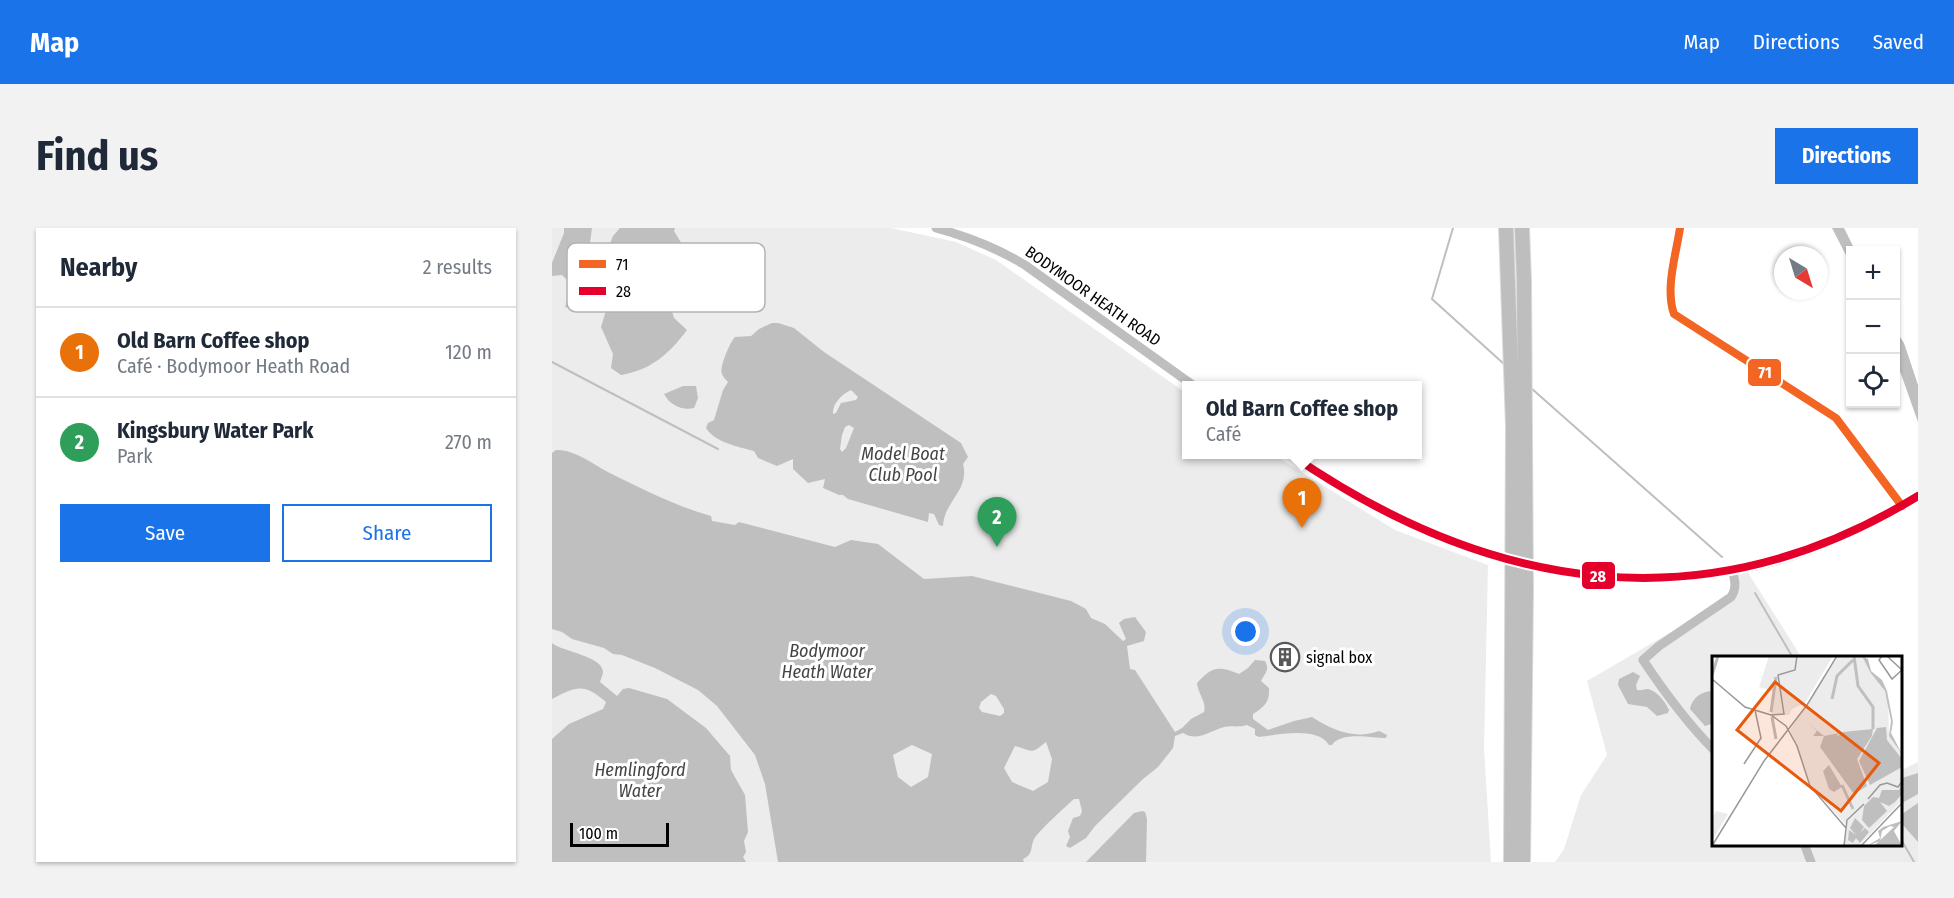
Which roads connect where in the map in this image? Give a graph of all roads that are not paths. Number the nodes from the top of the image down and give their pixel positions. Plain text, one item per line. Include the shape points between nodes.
1 (936, 228) edge
2 (1506, 228) edge
3 (1522, 228) edge
4 (1680, 228) edge
5 (1187, 381) edge
6 (1297, 459) edge
7 (1918, 496) edge
8 (1902, 506) junction
9 (1732, 570) junction
10 (1712, 748) edge
11 (1804, 847) edge
12 (1511, 862) edge
13 (1523, 862) edge
14 (1811, 862) edge

1 - 5 street, BODYMOOR HEATH ROAD via 999,249
2 - 12 highway via 1513,426
3 - 13 highway via 1526,580
4 - 8 street via 1670,293 1674,314 1836,418
6 - 9 street, bridge via 1328,481 1404,521 1468,548 1538,567 1644,579
7 - 8 street
8 - 9 street via 1808,550
9 - 10 street via 1735,591 1731,597 1643,660 1672,704
11 - 14 street

